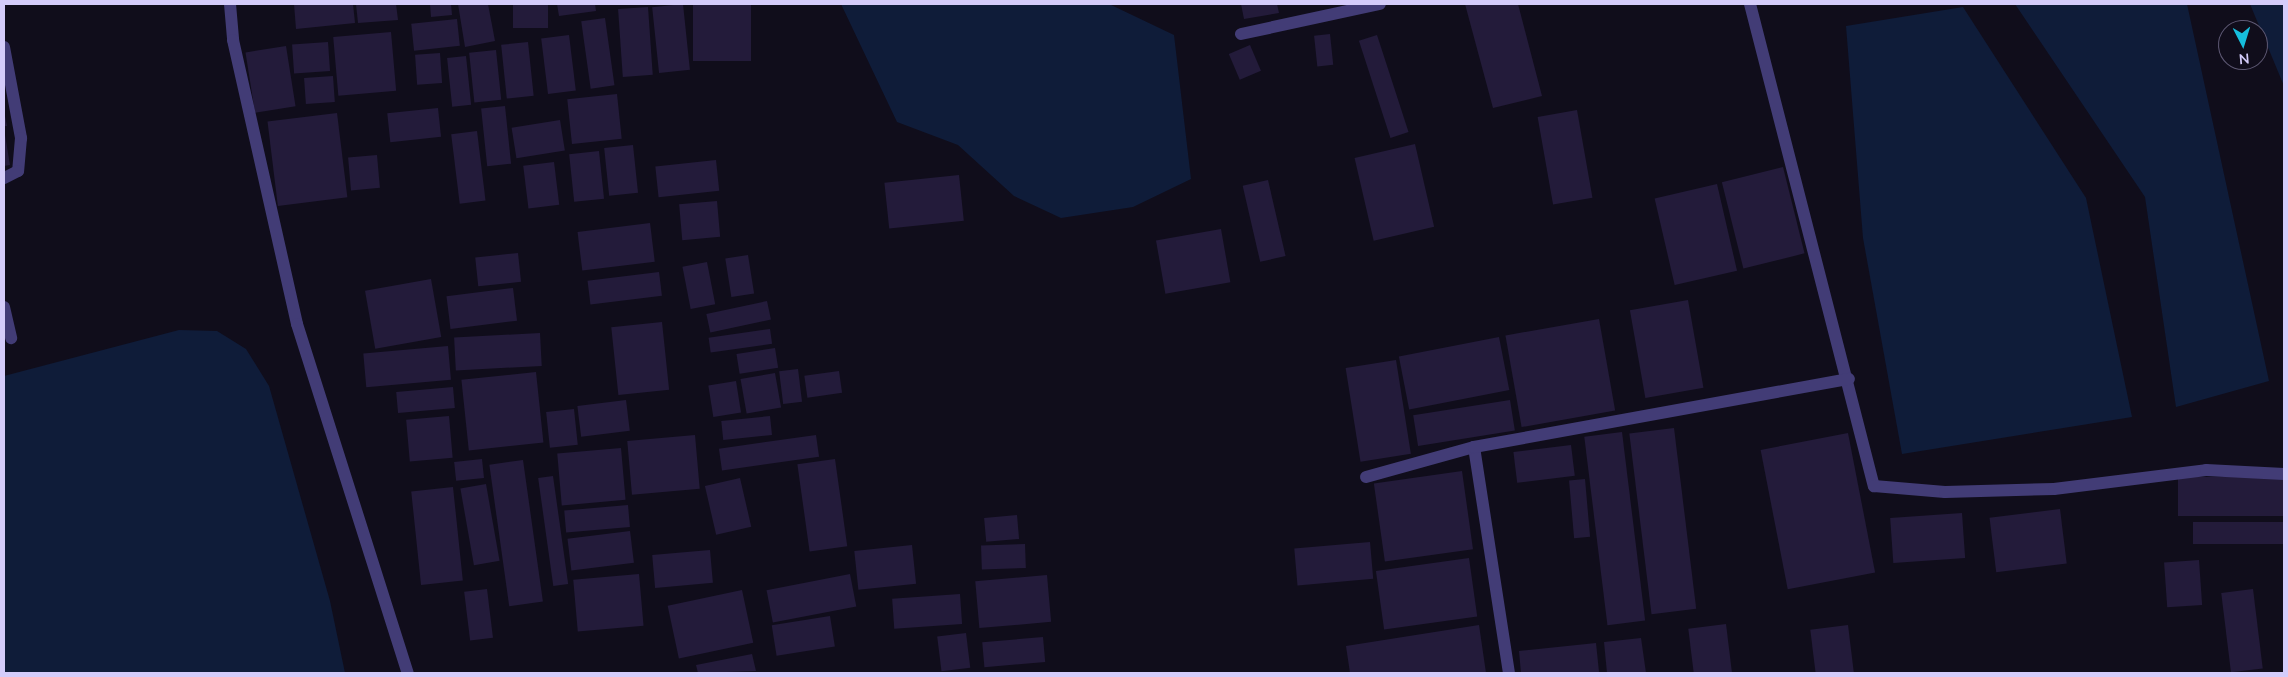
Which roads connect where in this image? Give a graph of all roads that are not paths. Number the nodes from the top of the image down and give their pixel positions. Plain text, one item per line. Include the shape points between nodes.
1 (230, 4) edge
2 (1380, 4) edge
3 (1750, 4) edge
4 (1241, 34) dead end
5 (4, 47) edge
6 (4, 178) edge
7 (4, 307) edge
8 (11, 338) dead end
9 (1849, 379) junction
10 (1474, 447) junction
11 (2284, 474) edge
12 (1366, 477) dead end
13 (408, 673) edge
14 (1509, 673) edge

1 - 13 street via 233,40 297,324
2 - 4 street
3 - 9 street
5 - 6 street via 21,138 18,171
7 - 8 street
9 - 10 street
9 - 11 street via 1874,486 1946,492 2034,490 2206,470
10 - 12 street
10 - 14 street

